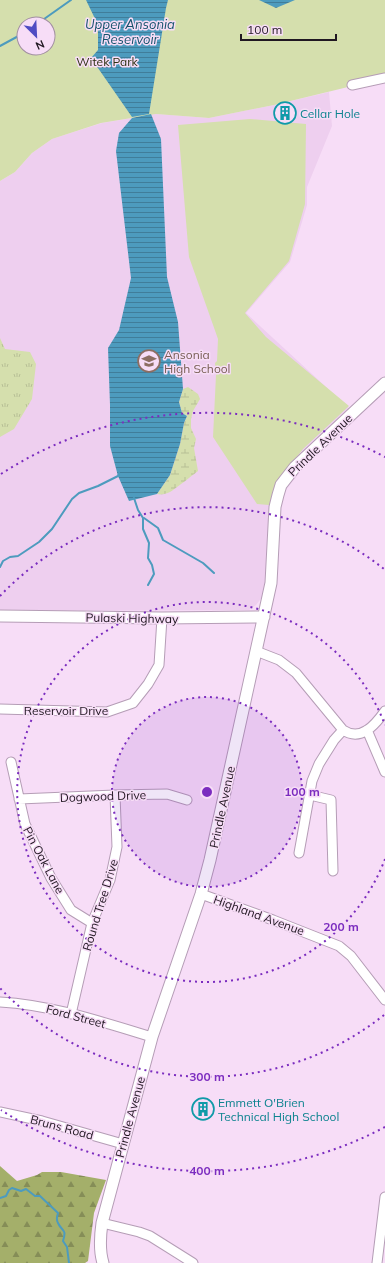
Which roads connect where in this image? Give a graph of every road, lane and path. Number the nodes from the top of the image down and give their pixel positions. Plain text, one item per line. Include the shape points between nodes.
1 (385, 78) edge
2 (352, 85) dead end
3 (385, 383) edge
4 (0, 616) edge
5 (264, 617) junction
6 (162, 618) junction
7 (256, 651) junction
8 (0, 709) edge
9 (385, 711) edge
10 (343, 730) junction
11 (367, 730) junction
12 (11, 762) dead end
13 (385, 772) edge
14 (310, 794) junction
15 (115, 795) junction
16 (19, 799) junction
17 (186, 800) dead end
18 (299, 853) dead end
19 (333, 871) dead end
20 (201, 894) junction
21 (92, 923) junction
22 (385, 1000) edge
23 (0, 1002) edge
24 (71, 1014) junction
25 (152, 1037) junction
26 (0, 1112) edge
27 (123, 1144) junction
28 (385, 1197) edge
29 (102, 1223) junction
30 (103, 1263) edge
31 (193, 1263) edge
32 (378, 1263) edge

1 - 2 street
3 - 5 main road, Prindle Avenue via 295,467 281,485 275,507 270,583
4 - 6 main road, Pulaski Highway
5 - 6 main road, Pulaski Highway
5 - 7 main road, Prindle Avenue
6 - 8 street, Reservoir Drive via 159,665 133,703 107,712
7 - 10 street via 279,660 291,669
7 - 20 main road, Prindle Avenue
9 - 11 street
10 - 11 street via 350,735
10 - 14 street via 320,764 312,781
11 - 13 street
12 - 16 street, Pin Oak Lane
14 - 18 street
14 - 19 street via 331,800
15 - 16 street, Dogwood Drive
15 - 17 street, Dogwood Drive via 167,794
15 - 21 street, Round Tree Drive via 117,847 110,880
16 - 21 street, Pin Oak Lane via 25,824 51,878 71,910
20 - 22 street, Highland Avenue via 339,946 351,956
20 - 25 main road, Prindle Avenue
21 - 24 street, Round Tree Drive
23 - 24 street, Ford Street via 30,1005
24 - 25 street, Ford Street
25 - 27 main road, Prindle Avenue
26 - 27 street, Bruns Road
27 - 29 main road, Prindle Avenue
28 - 32 street
29 - 30 main road, Prindle Avenue via 100,1248
29 - 31 street via 150,1236

